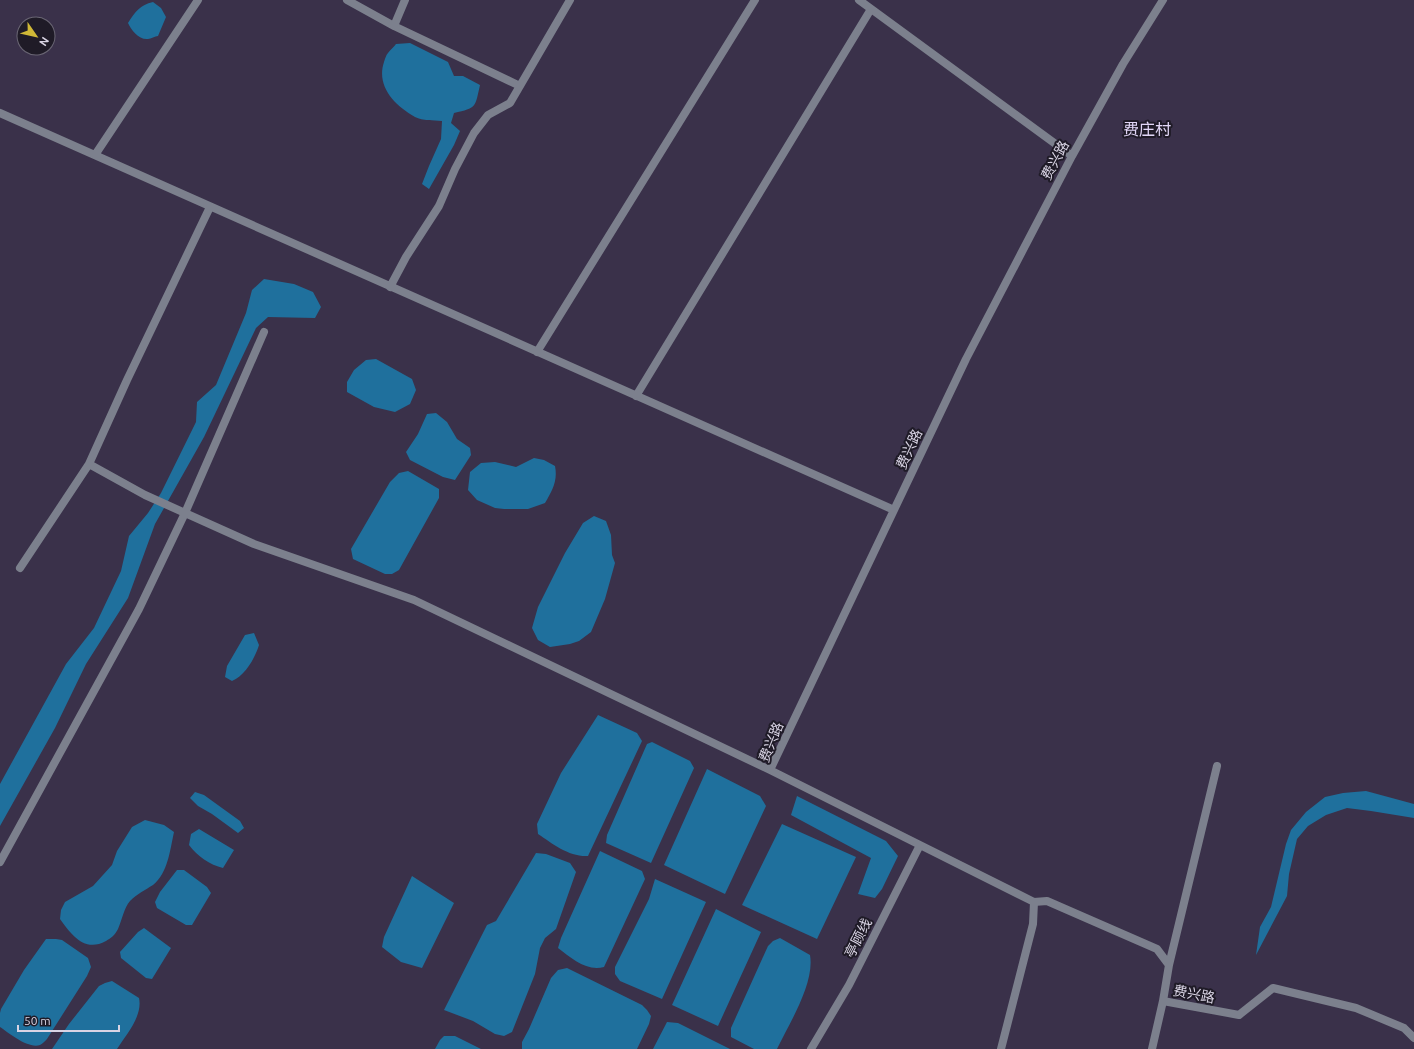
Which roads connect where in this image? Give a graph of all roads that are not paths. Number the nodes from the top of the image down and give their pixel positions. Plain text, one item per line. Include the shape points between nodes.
1 (198, 0) edge
2 (347, 0) edge
3 (405, 0) edge
4 (570, 0) edge
5 (755, 0) edge
6 (859, 0) edge
7 (1163, 0) edge
8 (871, 9) junction
9 (394, 26) junction
10 (520, 86) junction
11 (0, 113) edge
12 (95, 155) junction
13 (1072, 156) junction
14 (210, 207) junction
15 (390, 287) junction
16 (264, 332) dead end
17 (537, 352) junction
18 (636, 396) junction
19 (89, 464) junction
20 (894, 510) junction
21 (182, 512) junction
22 (20, 568) dead end
23 (1217, 766) dead end
24 (770, 770) junction
25 (924, 846) junction
26 (0, 862) edge
27 (1034, 902) junction
28 (1169, 965) junction
29 (1163, 1001) junction
30 (1414, 1038) edge
31 (811, 1049) edge
32 (1001, 1049) edge
33 (1152, 1049) edge

1 - 12 street
2 - 9 street
3 - 9 street
4 - 10 street
5 - 17 street
6 - 8 street
7 - 13 street, 费兴路 via 1123,64
8 - 13 street
8 - 18 street
9 - 10 street
10 - 15 street via 510,103 488,115 474,133 439,206
11 - 12 street
12 - 14 street
13 - 20 street, 费兴路 via 966,359
14 - 15 street
14 - 19 street
15 - 17 street
16 - 21 street
17 - 18 street
18 - 20 street
19 - 21 street
19 - 22 street
20 - 24 street, 费兴路
21 - 24 street via 254,544 414,600
21 - 26 street via 139,609
23 - 28 street
24 - 25 street, 费兴路
25 - 27 street, 费兴路
25 - 31 street, 亭顾线
27 - 28 street, 费兴路 via 1047,901 1157,949
27 - 32 street via 1033,924
28 - 29 street, 费兴路
29 - 30 street, 费兴路 via 1239,1015 1273,988 1356,1008 1404,1028
29 - 33 street

